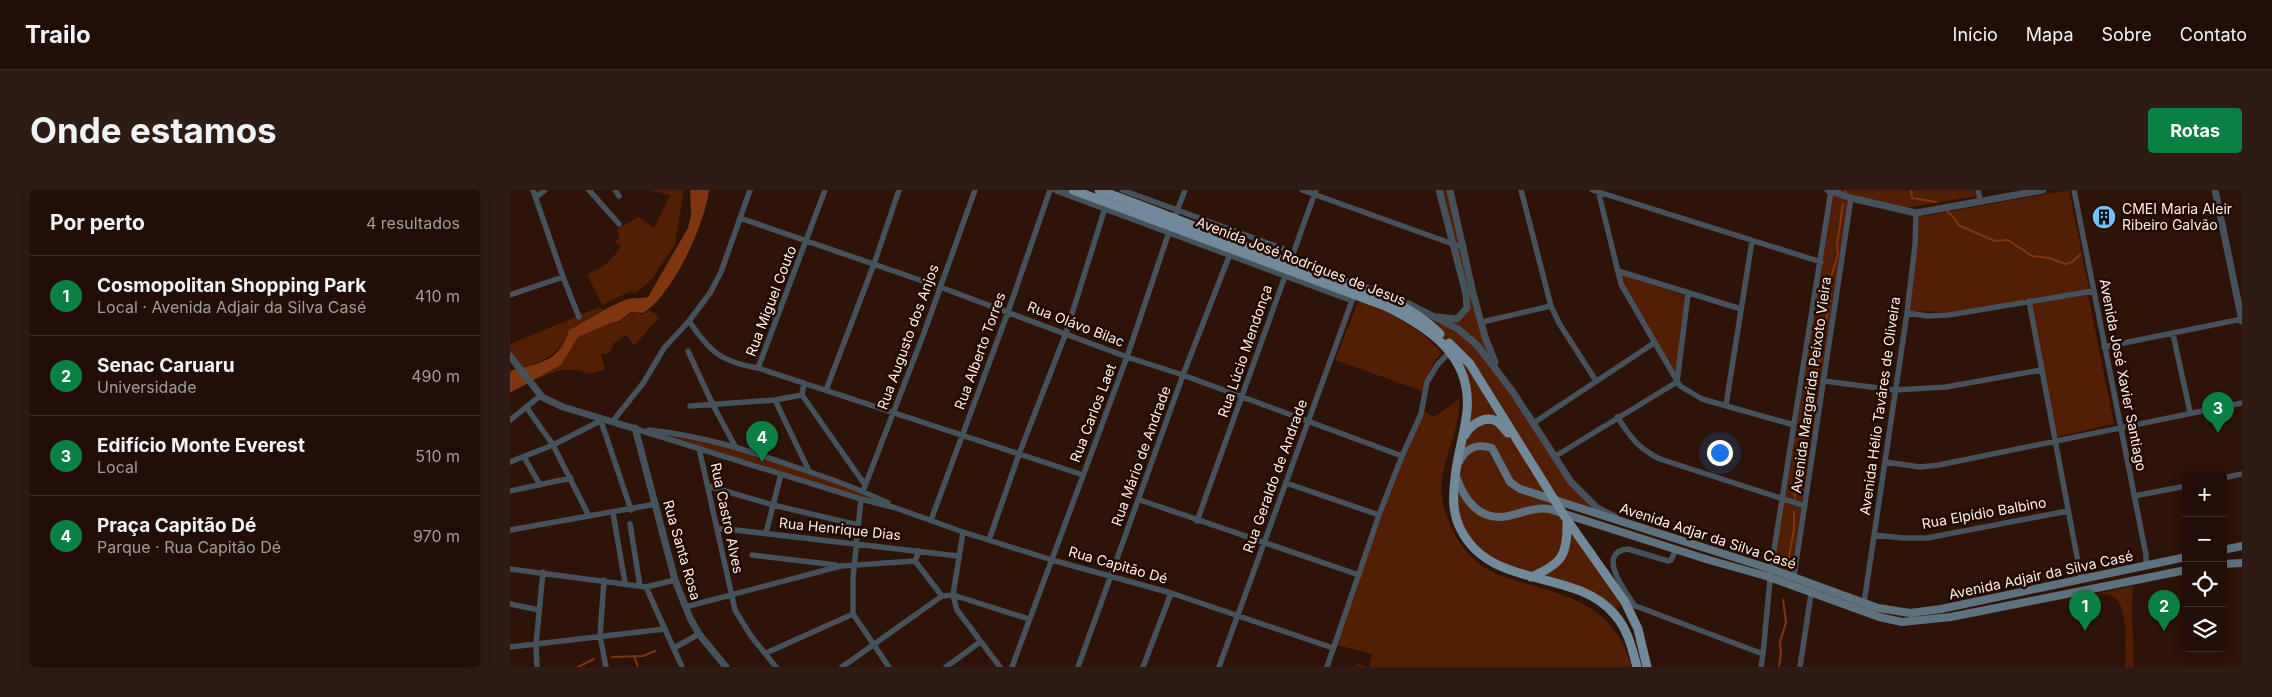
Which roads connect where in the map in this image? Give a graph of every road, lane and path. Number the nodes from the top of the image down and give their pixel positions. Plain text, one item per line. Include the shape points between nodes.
1 (534, 190) edge
2 (545, 190) edge
3 (590, 190) edge
4 (615, 190) edge
5 (750, 190) edge
6 (825, 190) edge
7 (899, 190) edge
8 (975, 190) edge
9 (1050, 190) edge
10 (1056, 190) edge
11 (1073, 190) edge
12 (1099, 190) edge
13 (1122, 190) edge
14 (1185, 190) edge
15 (1302, 190) edge
16 (1439, 190) edge
17 (1450, 190) edge
18 (1521, 190) edge
19 (1596, 190) edge
20 (1978, 190) edge
21 (2043, 190) edge
22 (2074, 190) edge
23 (2215, 190) edge
24 (1829, 191) edge
25 (1316, 192) edge
26 (620, 196) dead end
27 (536, 197) junction
28 (1851, 198) junction
29 (1980, 200) junction
30 (1105, 208) junction
31 (1916, 213) junction
32 (740, 218) junction
33 (1173, 222) junction
34 (619, 224) dead end
35 (1752, 241) junction
36 (807, 242) junction
37 (1452, 245) junction
38 (1464, 248) junction
39 (1284, 249) dead end
40 (1230, 254) junction
41 (1821, 262) junction
42 (874, 264) junction
43 (1287, 269) junction
44 (1618, 271) junction
45 (563, 277) junction
46 (940, 287) junction
47 (2093, 291) junction
48 (1688, 294) junction
49 (510, 295) edge
50 (1353, 297) junction
51 (1388, 299) junction
52 (2029, 301) junction
53 (1551, 306) junction
54 (1741, 310) junction
55 (1008, 312) junction
56 (1907, 313) junction
57 (1427, 314) junction
58 (579, 317) dead end
59 (2242, 320) edge
60 (689, 321) junction
61 (1482, 322) junction
62 (1066, 333) junction
63 (2173, 334) junction
64 (1654, 343) junction
65 (2104, 347) junction
66 (688, 351) dead end
67 (1450, 352) junction
68 (510, 356) edge
69 (1127, 357) junction
70 (758, 368) junction
71 (2041, 370) junction
72 (1183, 375) junction
73 (1502, 375) junction
74 (1596, 381) junction
75 (1824, 381) junction
76 (1677, 382) junction
77 (804, 383) junction
78 (826, 390) junction
79 (1894, 390) junction
80 (802, 395) junction
81 (540, 396) junction
82 (1243, 397) junction
83 (775, 400) junction
84 (2242, 403) edge
85 (713, 405) junction
86 (1726, 405) junction
87 (690, 406) dead end
88 (527, 408) junction
89 (2190, 412) junction
90 (894, 413) junction
91 (1617, 417) junction
92 (510, 420) edge
93 (602, 420) junction
94 (613, 421) junction
95 (1308, 422) junction
96 (1532, 424) junction
97 (1794, 426) junction
98 (2120, 427) junction
99 (636, 428) junction
100 (962, 435) junction
101 (1518, 442) junction
102 (2055, 442) junction
103 (553, 445) junction
104 (1460, 445) junction
105 (735, 446) junction
106 (699, 448) junction
107 (1019, 454) junction
108 (1402, 456) junction
109 (524, 457) junction
110 (1554, 457) junction
111 (510, 462) edge
112 (1884, 462) junction
113 (809, 471) junction
114 (1456, 472) junction
115 (781, 474) junction
116 (2242, 474) edge
117 (1083, 475) junction
118 (2227, 477) edge
119 (571, 478) junction
120 (1286, 483) junction
121 (540, 485) junction
122 (708, 486) junction
123 (2182, 487) edge
124 (864, 488) junction
125 (510, 491) edge
126 (2134, 496) junction
127 (1782, 499) junction
128 (861, 500) junction
129 (1140, 500) junction
130 (656, 504) junction
131 (773, 505) junction
132 (1805, 506) junction
133 (896, 508) junction
134 (631, 510) junction
135 (2068, 511) junction
136 (613, 513) junction
137 (589, 516) junction
138 (1379, 516) junction
139 (1566, 519) junction
140 (931, 520) junction
141 (1196, 521) junction
142 (630, 524) dead end
143 (858, 525) junction
144 (1630, 525) junction
145 (718, 528) junction
146 (510, 530) edge
147 (963, 532) junction
148 (766, 533) junction
149 (1874, 535) junction
150 (989, 540) junction
151 (856, 543) junction
152 (1265, 543) junction
153 (2242, 546) edge
154 (1676, 549) junction
155 (2227, 549) edge
156 (919, 551) junction
157 (752, 555) dead end
158 (958, 556) junction
159 (2182, 558) edge
160 (1052, 560) junction
161 (915, 561) junction
162 (2242, 563) edge
163 (2227, 564) edge
164 (854, 565) junction
165 (2146, 565) junction
166 (842, 566) junction
167 (510, 569) edge
168 (1771, 569) junction
169 (2182, 571) edge
170 (543, 572) junction
171 (1111, 575) junction
172 (1359, 576) junction
173 (1794, 576) junction
174 (1531, 578) junction
175 (1770, 578) junction
176 (2081, 578) junction
177 (604, 580) junction
178 (675, 580) junction
179 (625, 583) junction
180 (643, 586) junction
181 (1171, 593) junction
182 (731, 594) junction
183 (1811, 594) junction
184 (953, 595) junction
185 (942, 596) junction
186 (1625, 602) junction
187 (1864, 603) junction
188 (510, 604) edge
189 (1635, 606) junction
190 (685, 607) junction
191 (539, 610) junction
192 (1900, 612) joint
193 (853, 614) junction
194 (1237, 616) junction
195 (1029, 619) junction
196 (1902, 622) joint
197 (665, 629) junction
198 (699, 634) junction
199 (600, 636) junction
200 (980, 642) junction
201 (536, 644) junction
202 (873, 646) junction
203 (510, 647) edge
204 (674, 648) junction
205 (1333, 648) junction
206 (766, 653) junction
207 (1763, 654) junction
208 (537, 667) edge
209 (606, 667) edge
210 (682, 667) edge
211 (726, 667) edge
212 (776, 667) edge
213 (842, 667) edge
214 (889, 667) edge
215 (946, 667) edge
216 (1000, 667) edge
217 (1012, 667) edge
218 (1078, 667) edge
219 (1143, 667) edge
220 (1219, 667) edge
221 (1327, 667) edge
222 (1637, 667) edge
223 (1647, 667) edge
224 (1761, 667) edge
225 (1800, 667) edge

1 - 27 street
2 - 27 street
3 - 34 street
4 - 26 street
5 - 32 street
6 - 36 street, Rua Miguel Couto
7 - 42 street
8 - 46 street, Rua Augusto dos Anjos
9 - 55 street, Rua Alberto Torres
10 - 30 street, Avenida José Rodrigues de Jesus
11 - 33 main road, Avenida José Rodrigues de Jesus
12 - 33 main road, Avenida José Rodrigues de Jesus
13 - 33 street
14 - 33 street, Rua Carlos Laet
15 - 25 street
16 - 37 street
17 - 38 street
18 - 53 street
19 - 35 street
19 - 44 street
20 - 29 street
21 - 29 street
22 - 47 street, Avenida José Xavier Santiago
23 - 59 street
24 - 28 street
24 - 41 street, Avenida Margarida Peixoto Vieira
25 - 37 street
25 - 43 street, Rua Lúcio Mendonça
27 - 45 street
28 - 31 street
28 - 75 street, Avenida Margarida Peixoto Vieira
29 - 31 street
30 - 33 street, Avenida José Rodrigues de Jesus
30 - 62 street
31 - 56 street, Avenida Hélio Taváres de Oliveira via 1916,245
32 - 36 street, Rua Olávo Bilac
32 - 60 street via 710,293
33 - 39 street, Avenida José Rodrigues de Jesus
33 - 40 street, Avenida José Rodrigues de Jesus
33 - 43 main road, Avenida José Rodrigues de Jesus
33 - 69 street, Rua Carlos Laet
35 - 41 street
35 - 54 street
36 - 42 street, Rua Olávo Bilac
36 - 70 street, Rua Miguel Couto
37 - 38 street
37 - 57 street via 1467,308 1457,319
38 - 61 street
40 - 43 street, Avenida José Rodrigues de Jesus
40 - 72 street, Rua Mário de Andrade
41 - 97 street, Avenida Margarida Peixoto Vieira
42 - 46 street, Rua Olávo Bilac
42 - 78 street
43 - 50 main road, Avenida José Rodrigues de Jesus
43 - 51 main road, Avenida José Rodrigues de Jesus via 1370,290
43 - 82 street, Rua Lúcio Mendonça
44 - 48 street
44 - 64 street
45 - 49 street
45 - 58 street
46 - 55 street, Rua Olávo Bilac
46 - 90 street, Rua Augusto dos Anjos
47 - 52 street
47 - 65 street, Avenida José Xavier Santiago
48 - 54 street
48 - 76 street
50 - 67 main road, Avenida José Rodrigues de Jesus via 1385,306 1423,326
50 - 95 street, Rua Geraldo de Andrade
51 - 57 street via 1409,304
51 - 101 main road, Avenida José Rodrigues de Jesus via 1428,321 1470,364
52 - 56 street via 1949,315
52 - 71 street
53 - 61 street
53 - 74 street
54 - 86 street
55 - 62 street, Rua Olávo Bilac
55 - 100 street, Rua Alberto Torres
56 - 79 street, Avenida Hélio Taváres de Oliveira
57 - 73 street via 1468,335
59 - 63 street
60 - 70 street via 720,358
60 - 94 street via 664,348 644,382
61 - 73 street via 1490,351
62 - 69 street, Rua Olávo Bilac
62 - 107 street
63 - 65 street
63 - 89 street
64 - 74 street
64 - 76 street
65 - 98 street, Avenida José Xavier Santiago
66 - 85 street
67 - 104 main road, Avenida José Rodrigues de Jesus via 1464,377 1467,392 1468,410
67 - 108 street via 1438,364 1428,382 1422,414
68 - 81 street
69 - 72 street, Rua Olávo Bilac
69 - 117 street, Rua Carlos Laet
70 - 77 street
71 - 79 street via 1946,386
71 - 102 street
72 - 82 street, Rua Olávo Bilac
72 - 129 street, Rua Mário de Andrade
73 - 96 street
74 - 96 street
75 - 79 street
75 - 132 street, Avenida Margarida Peixoto Vieira
76 - 86 street via 1694,396
76 - 91 street
77 - 78 street
77 - 80 street
78 - 90 street
79 - 112 street, Avenida Hélio Taváres de Oliveira
80 - 83 street
80 - 124 street
81 - 88 street
81 - 93 street, Rua Capitão Dé
82 - 95 street, Rua Olávo Bilac
82 - 141 street, Rua Lúcio Mendonça
83 - 85 street
83 - 113 street
84 - 89 street
85 - 87 street
85 - 105 street
86 - 97 street
88 - 92 street
88 - 103 street
89 - 98 street
90 - 100 street
90 - 124 street, Rua Augusto dos Anjos
91 - 110 street
91 - 127 street via 1639,447 1660,459
93 - 94 street, Rua Capitão Dé
93 - 103 street
93 - 134 street
94 - 99 street, Rua Capitão Dé
95 - 108 street, Rua Olávo Bilac
95 - 120 street, Rua Geraldo de Andrade
96 - 110 street
97 - 127 street, Avenida Margarida Peixoto Vieira
98 - 102 street
98 - 126 street, Avenida José Xavier Santiago
99 - 105 street, Rua Capitão Dé
99 - 106 street, Rua Capitão Dé
99 - 130 street, Rua Santa Rosa
100 - 107 street
100 - 140 street, Rua Alberto Torres
101 - 104 main road via 1495,420 1486,420 1471,426
101 - 139 main road, Avenida José Rodrigues de Jesus
102 - 112 street via 1930,466
102 - 135 street
103 - 109 street
103 - 119 street
104 - 114 main road, Avenida José Rodrigues de Jesus
105 - 113 street, Rua Capitão Dé
106 - 115 street, Rua Capitão Dé
106 - 122 street, Rua Castro Alves
107 - 117 street
107 - 150 street
108 - 138 street
109 - 111 street
109 - 121 street
110 - 144 street via 1580,493 1597,508
112 - 149 street, Avenida Hélio Taváres de Oliveira
113 - 124 street, Rua Capitão Dé
114 - 144 main road, Avenida Adjar da Silva Casé via 1466,450 1471,447 1492,448 1510,482 1525,491
114 - 154 main road, Avenida Adjar da Silva Casé via 1463,496 1485,515 1508,516 1539,508 1550,509
114 - 174 main road, Avenida José Rodrigues de Jesus via 1454,512 1469,542 1493,563
115 - 128 street, Rua Capitão Dé
115 - 131 street
116 - 118 street
117 - 160 street, Rua Carlos Laet
119 - 121 street
119 - 137 street
120 - 138 street
120 - 152 street, Rua Geraldo de Andrade
121 - 125 street
122 - 131 street
122 - 145 street, Rua Castro Alves
123 - 126 street
124 - 133 street, Rua Capitão Dé
126 - 165 street, Avenida José Xavier Santiago
127 - 132 street
127 - 168 street, Avenida Margarida Peixoto Vieira
128 - 133 street, Rua Capitão Dé
128 - 143 street
129 - 141 street
129 - 171 street, Rua Mário de Andrade
130 - 134 street
130 - 178 street, Rua Santa Rosa
131 - 143 street
131 - 148 street
132 - 173 street, Avenida Margarida Peixoto Vieira
133 - 140 street, Rua Capitão Dé
134 - 136 street
135 - 149 street, Rua Elpídio Balbino via 1927,538
135 - 176 street
136 - 137 street
136 - 179 street
137 - 146 street
138 - 172 street
139 - 174 main road via 1565,551 1557,564
139 - 186 main road, Avenida José Rodrigues de Jesus
140 - 147 street, Rua Capitão Dé
141 - 152 street
142 - 180 street
143 - 151 street
144 - 168 main road, Avenida Adjar da Silva Casé
145 - 148 street, Rua Henrique Dias
145 - 182 street, Rua Castro Alves
147 - 150 street, Rua Capitão Dé
147 - 158 street
148 - 151 street, Rua Henrique Dias
149 - 187 street, Avenida Hélio Taváres de Oliveira
150 - 160 street, Rua Capitão Dé
151 - 156 street, Rua Henrique Dias
151 - 164 street
152 - 172 street
152 - 194 street, Rua Geraldo de Andrade
153 - 155 main road
154 - 175 main road, Avenida Adjar da Silva Casé
154 - 189 street via 1668,561 1628,549 1617,554 1615,574
156 - 158 street, Rua Henrique Dias
156 - 161 street
157 - 166 street
158 - 184 street
159 - 165 main road, Avenida Adjair da Silva Casé
160 - 171 street, Rua Capitão Dé
160 - 195 street, Rua Carlos Laet
161 - 164 street
161 - 185 street
162 - 163 main road
164 - 166 street
164 - 193 street
165 - 176 main road, Avenida Adjair da Silva Casé
166 - 182 street
167 - 170 street
168 - 173 main road, Avenida Adjar da Silva Casé
168 - 175 street, Avenida Margarida Peixoto Vieira
169 - 196 main road, Avenida Adjair da Silva Casé via 1950,617
170 - 177 street
170 - 191 street
171 - 181 street, Rua Capitão Dé
171 - 218 street, Rua Mário de Andrade
172 - 205 street
173 - 187 main road, Avenida Adjar da Silva Casé
174 - 222 main road, Avenida José Rodrigues de Jesus via 1584,592 1611,610 1625,630
175 - 183 main road, Avenida Adjar da Silva Casé
175 - 207 street, Avenida Margarida Peixoto Vieira
176 - 192 main road, Avenida Adjair da Silva Casé via 1941,609
177 - 179 street
177 - 199 street
178 - 180 street
178 - 190 street, Rua Santa Rosa
179 - 180 street
180 - 197 street
181 - 194 street, Rua Capitão Dé
181 - 219 street
182 - 190 street
182 - 206 street, Rua Castro Alves via 738,616
183 - 196 main road, Avenida Adjar da Silva Casé
183 - 225 street
184 - 185 street
184 - 195 street
184 - 200 street via 957,610
185 - 202 street
186 - 189 street
186 - 223 main road, Avenida José Rodrigues de Jesus via 1638,629
187 - 192 main road, Avenida Adjar da Silva Casé
188 - 191 street
189 - 207 street
190 - 198 street, Rua Santa Rosa
191 - 201 street
193 - 202 street
193 - 206 street
194 - 205 street, Rua Capitão Dé
194 - 220 street, Rua Geraldo de Andrade
195 - 217 street, Rua Carlos Laet
197 - 199 street
197 - 204 street
198 - 204 street
198 - 211 street, Rua Santa Rosa
199 - 201 street
199 - 209 street
200 - 215 street
200 - 216 street
201 - 203 street
201 - 208 street
202 - 213 street
202 - 214 street
204 - 210 street
205 - 221 street
206 - 212 street, Rua Castro Alves
207 - 224 street, Avenida Margarida Peixoto Vieira

